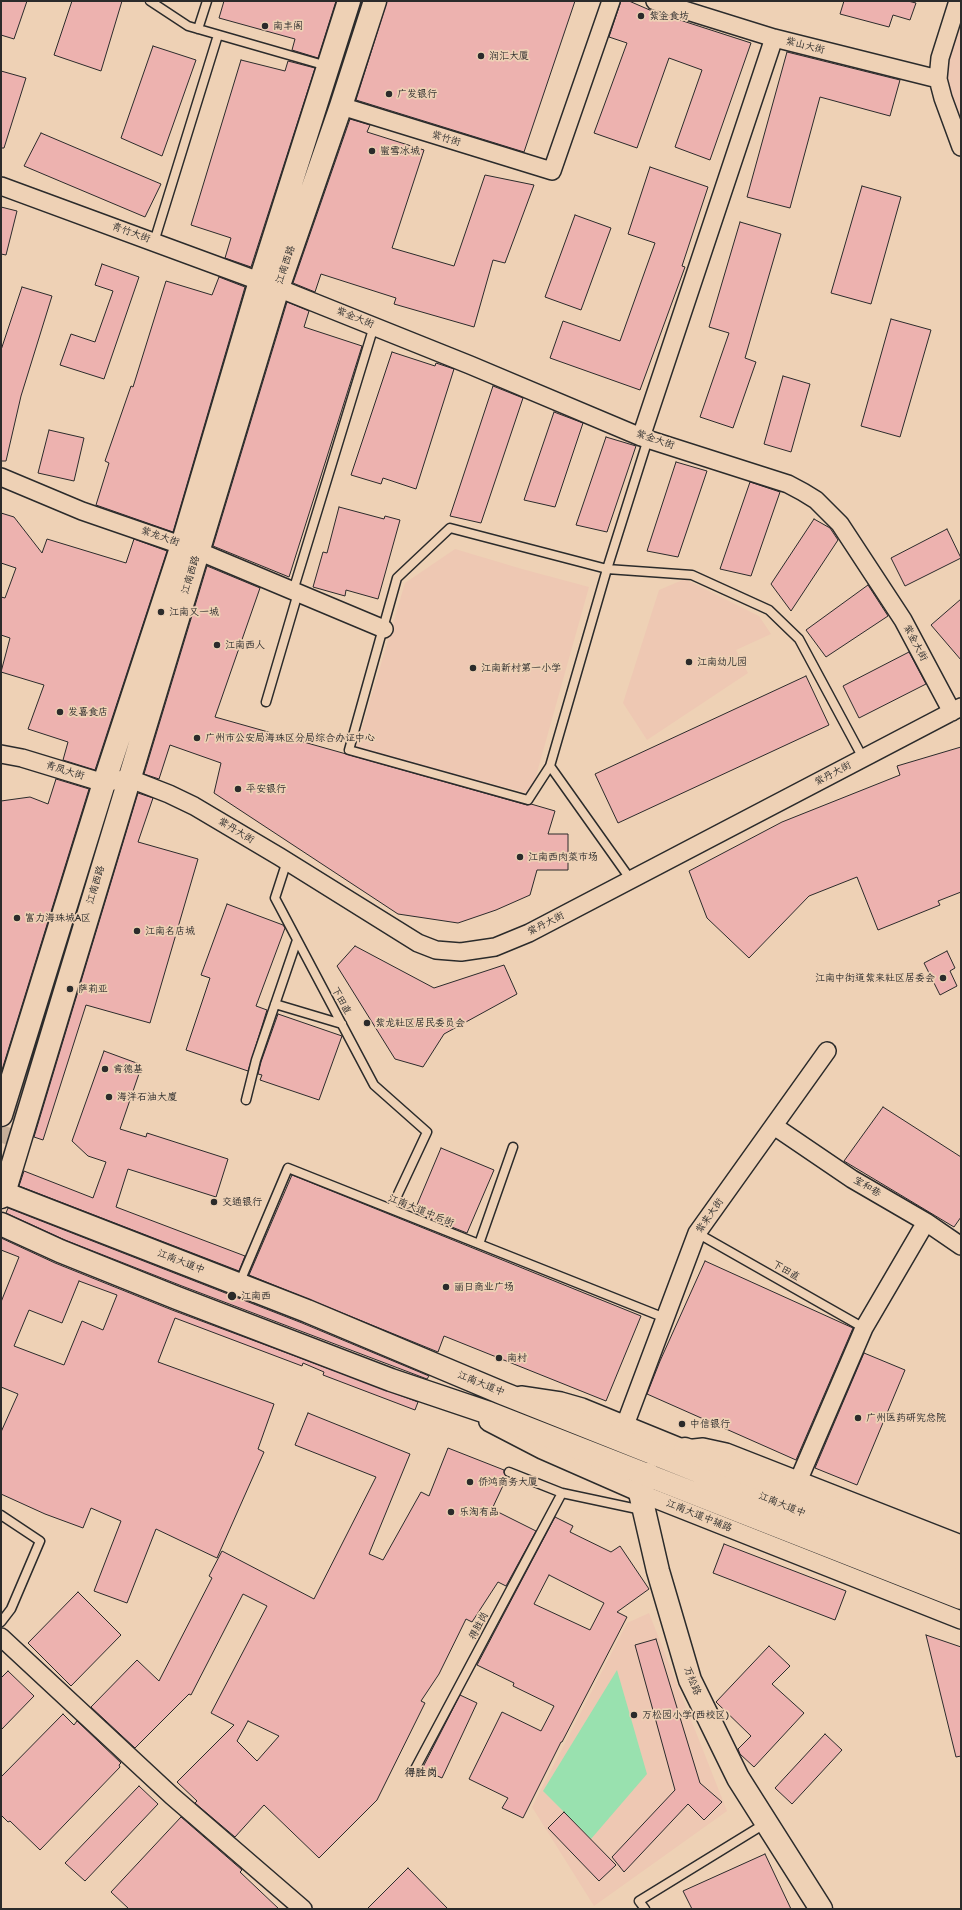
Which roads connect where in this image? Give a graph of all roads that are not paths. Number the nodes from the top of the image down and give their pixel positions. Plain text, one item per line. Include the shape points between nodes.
1 (150, 1) edge
2 (207, 1) edge
3 (349, 1) edge
4 (374, 1) edge
5 (611, 1) edge
6 (655, 1) edge
7 (958, 1) edge
8 (674, 3) edge
9 (198, 29) junction
10 (218, 35) junction
11 (774, 38) junction
12 (328, 66) junction
13 (938, 79) junction
14 (341, 106) junction
15 (961, 147) edge
16 (1, 186) edge
17 (154, 242) junction
18 (269, 284) junction
19 (374, 326) junction
20 (645, 438) junction
21 (1, 477) edge
22 (190, 548) junction
23 (607, 570) junction
24 (295, 592) junction
25 (384, 629) junction
26 (266, 702) dead end
27 (957, 709) edge
28 (1, 754) edge
29 (863, 758) junction
30 (550, 766) junction
31 (128, 778) junction
32 (104, 783) junction
33 (287, 861) junction
34 (631, 880) junction
35 (297, 940) junction
36 (275, 1004) junction
37 (342, 1024) junction
38 (827, 1051) dead end
39 (246, 1100) dead end
40 (1, 1115) edge
41 (774, 1126) junction
42 (513, 1146) dead end
43 (2, 1194) edge
44 (391, 1209) junction
45 (72, 1220) junction
46 (926, 1222) junction
47 (1, 1224) edge
48 (697, 1233) junction
49 (479, 1244) junction
50 (961, 1246) edge
51 (60, 1251) junction
52 (239, 1284) junction
53 (665, 1318) junction
54 (864, 1328) junction
55 (502, 1393) junction
56 (625, 1425) junction
57 (682, 1456) junction
58 (509, 1472) dead end
59 (799, 1479) junction
60 (644, 1492) junction
61 (562, 1493) junction
62 (1, 1515) edge
63 (961, 1544) edge
64 (961, 1559) edge
65 (961, 1576) edge
66 (920, 1581) junction
67 (961, 1598) edge
68 (911, 1601) junction
69 (961, 1620) edge
70 (1, 1622) edge
71 (1, 1637) edge
72 (415, 1769) dead end
73 (766, 1823) junction
74 (303, 1909) edge
75 (644, 1909) edge
76 (822, 1909) edge

1 - 9 lane via 188,26
2 - 9 lane
3 - 12 main road
4 - 14 main road, 江南西路
5 - 14 street, 紫竹街 via 552,171
6 - 8 street, 紫山大街
7 - 13 street via 940,58
8 - 11 street, 紫山大街
9 - 10 lane
10 - 12 lane
10 - 17 lane
11 - 13 street, 紫山大街
11 - 20 street
12 - 18 main road
13 - 15 street
14 - 18 main road, 江南西路
16 - 17 street, 青竹大街
17 - 18 street, 青竹大街
18 - 19 street, 紫金大街
18 - 22 main road
19 - 20 street, 紫金大街
19 - 24 lane
20 - 23 lane
20 - 27 street, 紫金大街 via 788,484 816,500 840,524
21 - 22 street, 紫龙大街 via 82,511
22 - 24 street, 紫龙大街
22 - 31 main road, 江南西路
22 - 32 main road
23 - 25 lane via 450,528 397,578
23 - 29 lane via 692,575 769,610 798,639
23 - 30 lane
24 - 25 street, 紫龙大街
24 - 26 lane
25 - 30 lane via 350,750 528,800
27 - 29 street, 紫丹大街
28 - 32 street, 青凤大街
29 - 34 street, 紫丹大街
30 - 34 lane
31 - 32 street, 青凤大街
31 - 33 street, 紫丹大街 via 194,806
31 - 43 main road, 江南西路
32 - 40 main road
33 - 34 street, 紫丹大街 via 418,943 447,952 495,947 529,933
33 - 35 lane, 下田直 via 275,898
35 - 36 lane
35 - 37 lane, 下田直
36 - 37 lane
36 - 39 lane
37 - 44 lane, 下田直 via 374,1085 427,1132
38 - 41 street, 紫来大街
41 - 46 street, 宝和巷 via 852,1179
41 - 48 street, 紫来大街
42 - 49 lane
43 - 45 main road, 江南大道中
44 - 49 lane, 江南大道中后街
44 - 52 lane, 江南大道中后街 via 288,1168
45 - 51 main road
45 - 52 main road, 江南大道中
46 - 50 street, 宝和巷
46 - 54 street
47 - 51 main road, 江南大道中
48 - 53 street, 紫来大街
48 - 54 lane, 下田直
49 - 53 lane, 江南大道中后街
51 - 60 main road, 江南大道中 via 302,1347 489,1413
52 - 55 main road, 江南大道中
53 - 56 street, 紫来大街
54 - 59 street
55 - 56 street via 561,1401
55 - 57 main road, 江南大道中
56 - 57 street
57 - 59 street via 704,1447 726,1452
57 - 64 main road via 860,1519
57 - 65 main road, 江南大道中
58 - 61 lane
59 - 63 street
60 - 61 lane
60 - 66 main road, 江南大道中
60 - 68 street, 江南大道中辅路
60 - 73 main road, 万松路 via 658,1571 690,1680 738,1778
61 - 72 lane, 得胜岗
62 - 70 lane via 40,1541 11,1609
66 - 67 main road, 江南大道中
66 - 68 street
68 - 69 street, 江南大道中辅路
71 - 74 street via 172,1796
73 - 75 lane via 639,1901
73 - 76 main road, 万松路

